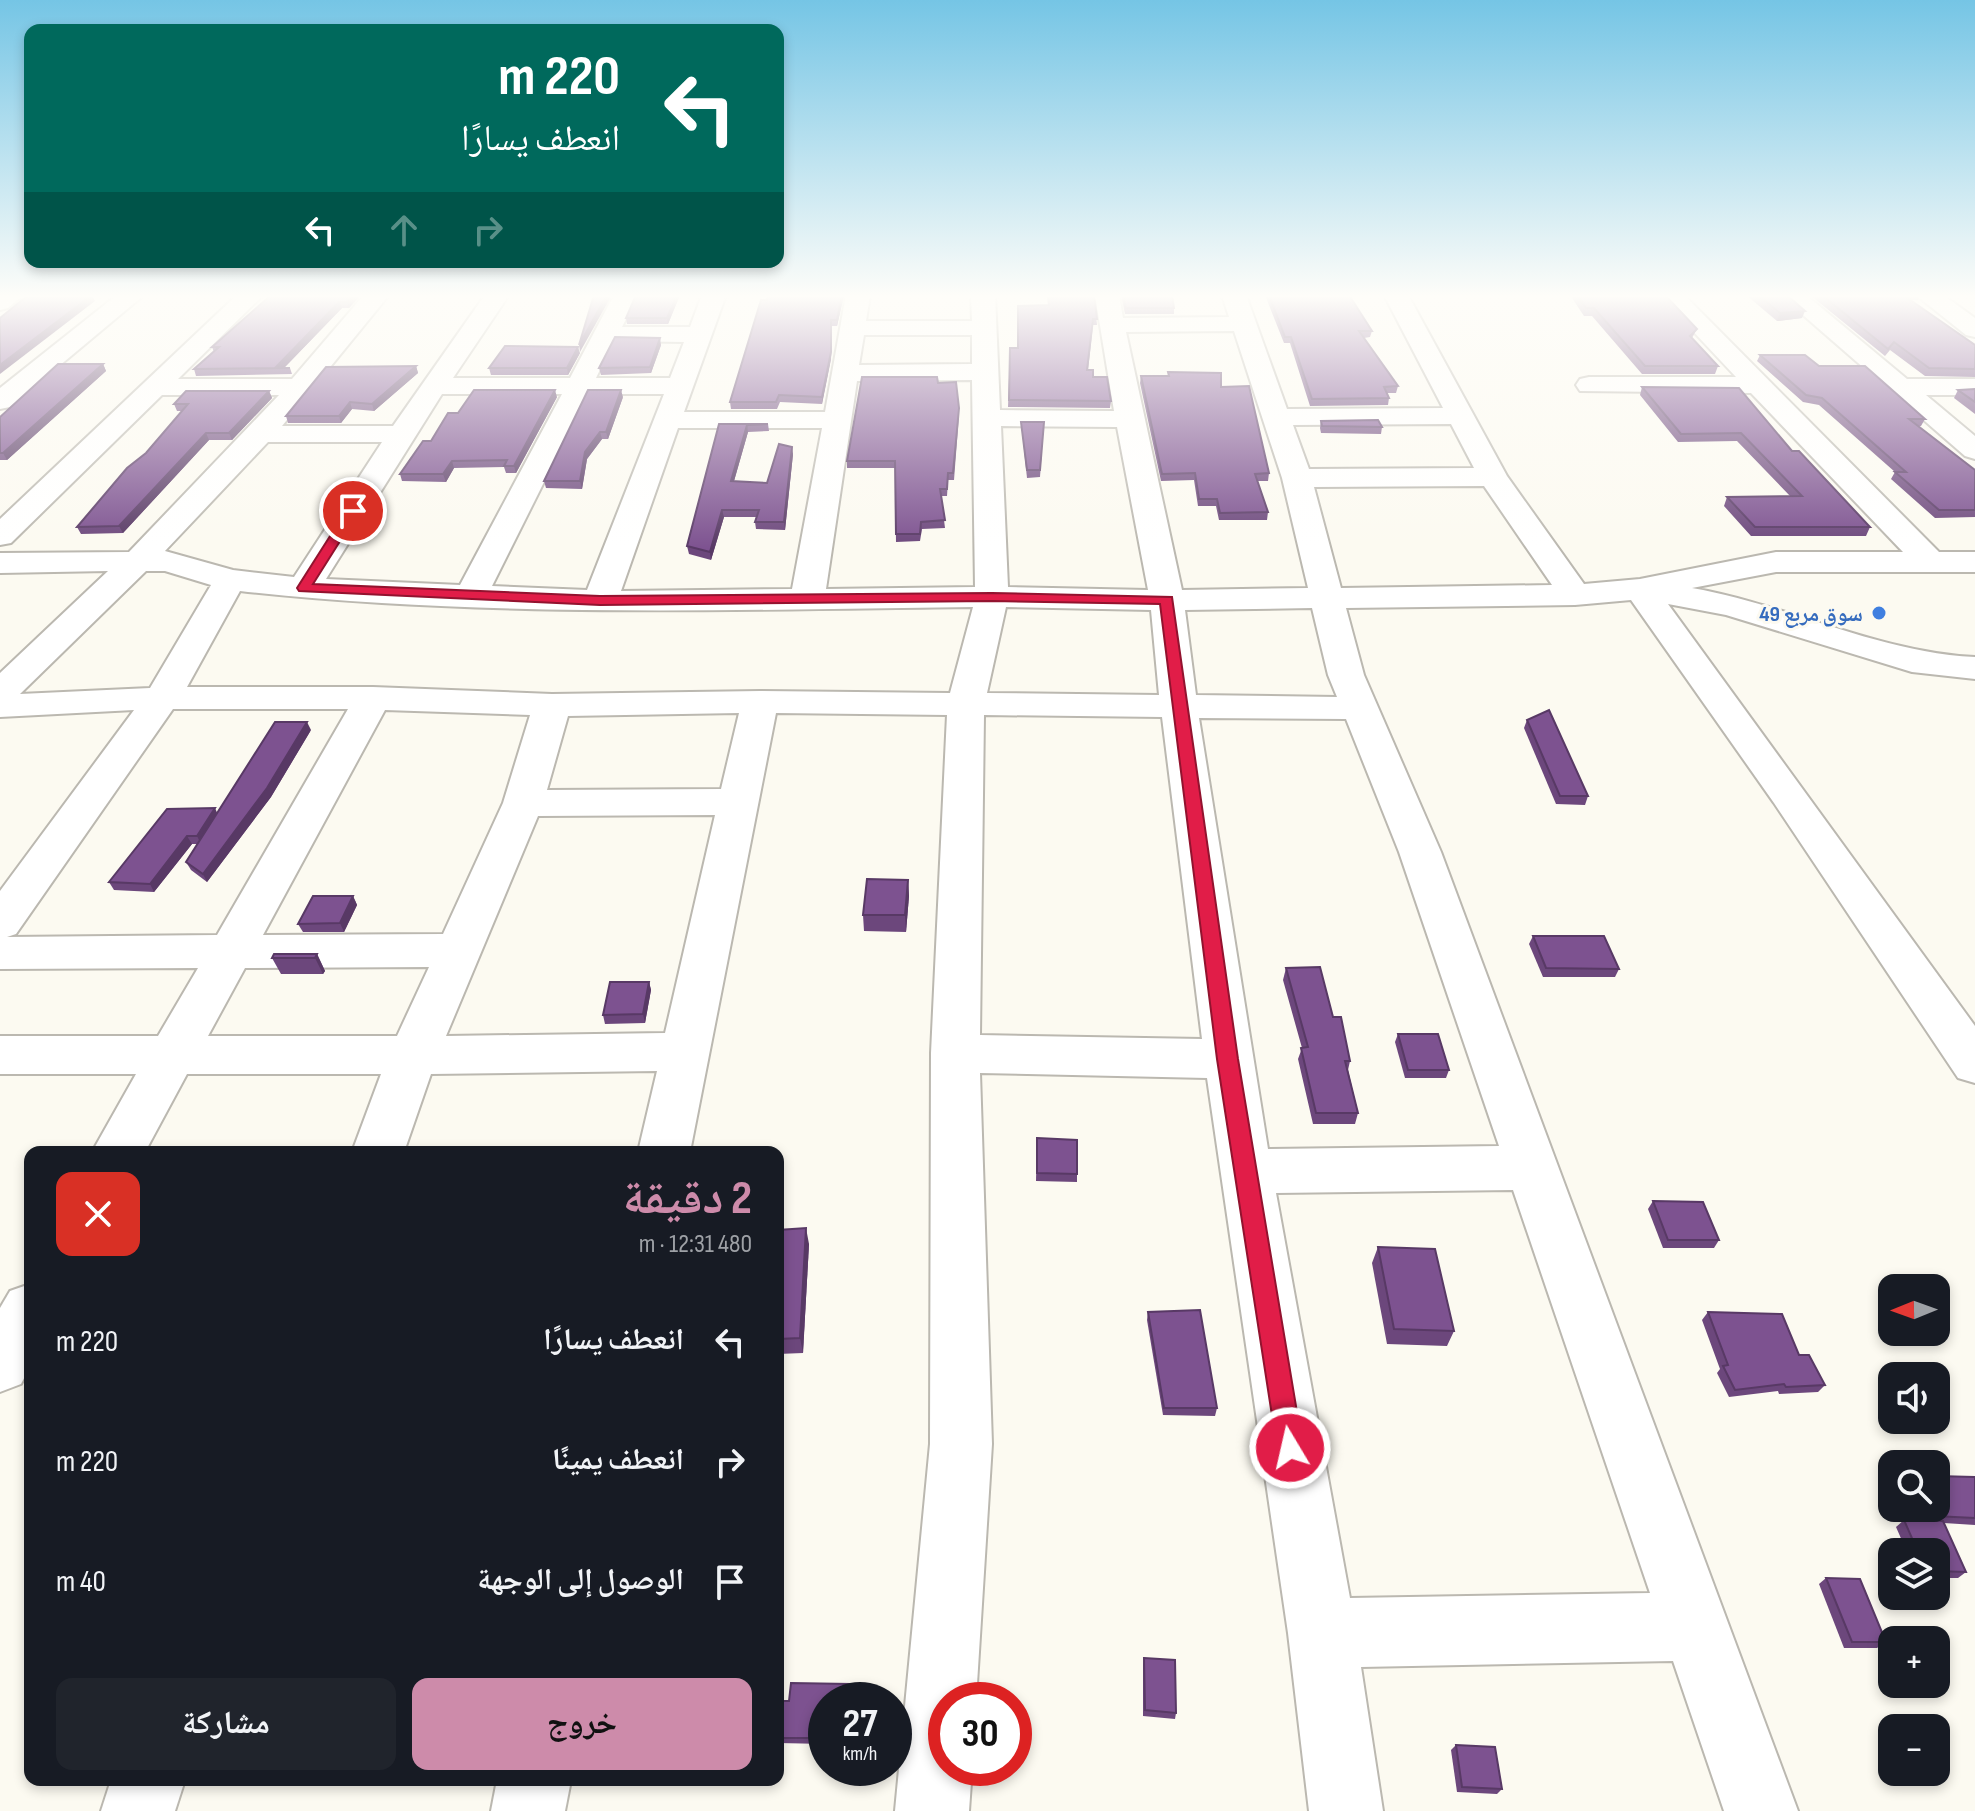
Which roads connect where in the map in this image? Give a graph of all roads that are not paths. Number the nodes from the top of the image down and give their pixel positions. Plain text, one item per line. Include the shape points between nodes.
1 (23, 380) edge
2 (164, 380) edge
3 (306, 380) edge
4 (438, 380) edge
5 (582, 380) edge
6 (682, 380) edge
7 (844, 380) edge
8 (986, 380) edge
9 (1122, 380) edge
10 (1264, 380) edge
11 (1441, 380) edge
12 (1755, 380) edge
13 (1891, 380) edge
14 (1589, 385) dead end
15 (1760, 385) junction
16 (434, 386) junction
17 (680, 386) junction
18 (156, 387) junction
19 (300, 387) junction
20 (578, 387) junction
21 (1900, 387) junction
22 (1975, 387) edge
23 (4, 394) edge
24 (1461, 416) junction
25 (1277, 417) junction
26 (987, 418) junction
27 (1129, 419) junction
28 (667, 420) junction
29 (837, 420) junction
30 (260, 434) junction
31 (401, 434) junction
32 (1975, 450) edge
33 (1493, 477) junction
34 (1297, 478) junction
35 (14, 510) edge
36 (0, 536) edge
37 (139, 560) junction
38 (1930, 562) junction
39 (1975, 562) edge
40 (0, 563) edge
41 (230, 580) junction
42 (304, 588) junction
43 (1640, 589) junction
44 (472, 593) junction
45 (1575, 595) junction
46 (1325, 596) junction
47 (992, 597) junction
48 (807, 600) junction
49 (1167, 600) junction
50 (600, 601) junction
51 (1975, 668) edge
52 (0, 693) edge
53 (162, 698) junction
54 (373, 698) junction
55 (760, 702) junction
56 (966, 703) junction
57 (552, 705) junction
58 (0, 706) edge
59 (1179, 707) junction
60 (1358, 708) junction
61 (739, 802) junction
62 (523, 803) junction
63 (0, 923) edge
64 (231, 950) junction
65 (460, 950) junction
66 (0, 953) edge
67 (686, 1051) junction
68 (955, 1053) junction
69 (0, 1055) edge
70 (172, 1055) junction
71 (413, 1055) junction
72 (1228, 1059) junction
73 (1975, 1064) edge
74 (121, 1146) edge
75 (380, 1146) edge
76 (665, 1146) edge
77 (1531, 1168) junction
78 (1245, 1171) junction
79 (24, 1321) edge
80 (0, 1364) edge
81 (1696, 1626) junction
82 (1322, 1633) junction
83 (146, 1786) edge
84 (533, 1786) edge
85 (138, 1811) edge
86 (528, 1811) edge
87 (932, 1811) edge
88 (1346, 1811) edge
89 (1761, 1811) edge

1 - 23 street
2 - 18 street
3 - 19 street
4 - 16 street
5 - 20 street
6 - 17 street
7 - 29 street
8 - 26 street
9 - 27 street
10 - 25 street
11 - 24 street
12 - 15 street
13 - 21 street
14 - 15 street
15 - 38 street
16 - 20 street
16 - 31 street
17 - 20 street
17 - 28 street
18 - 19 street
18 - 35 street
19 - 30 street
20 - 44 street
21 - 22 street
21 - 32 street
24 - 25 street
24 - 33 street
25 - 34 street
26 - 27 street
26 - 47 street
27 - 49 street
28 - 29 street
28 - 50 street
29 - 48 street
30 - 31 street
30 - 37 street
31 - 42 street
33 - 34 street
33 - 45 street
34 - 46 street
35 - 36 street
37 - 40 street
37 - 41 street via 188,565
37 - 52 street
38 - 39 street
38 - 43 street via 1776,562
41 - 42 street
41 - 53 street
42 - 44 street
43 - 45 street
43 - 51 street via 1737,607 1881,656
43 - 73 street
44 - 50 street
45 - 46 street
46 - 49 street
46 - 60 street
47 - 48 street
47 - 49 street
47 - 56 street
48 - 50 street
49 - 59 street
53 - 54 street
53 - 58 street
53 - 63 street
54 - 57 street
54 - 64 street
55 - 56 street
55 - 57 street
55 - 61 street
56 - 59 street
56 - 68 street
57 - 62 street
59 - 60 street
59 - 72 street
60 - 77 street via 1420,852
61 - 62 street
61 - 67 street
62 - 65 street
64 - 65 street
64 - 66 street
64 - 70 street
65 - 71 street
67 - 71 street
67 - 76 street
68 - 72 street
68 - 87 street via 961,1444
69 - 70 street
70 - 71 street
70 - 74 street
71 - 75 street
72 - 78 street
77 - 78 street
77 - 81 street
78 - 82 street
79 - 80 street
81 - 82 street
81 - 89 street
82 - 88 street
83 - 85 street
84 - 86 street

